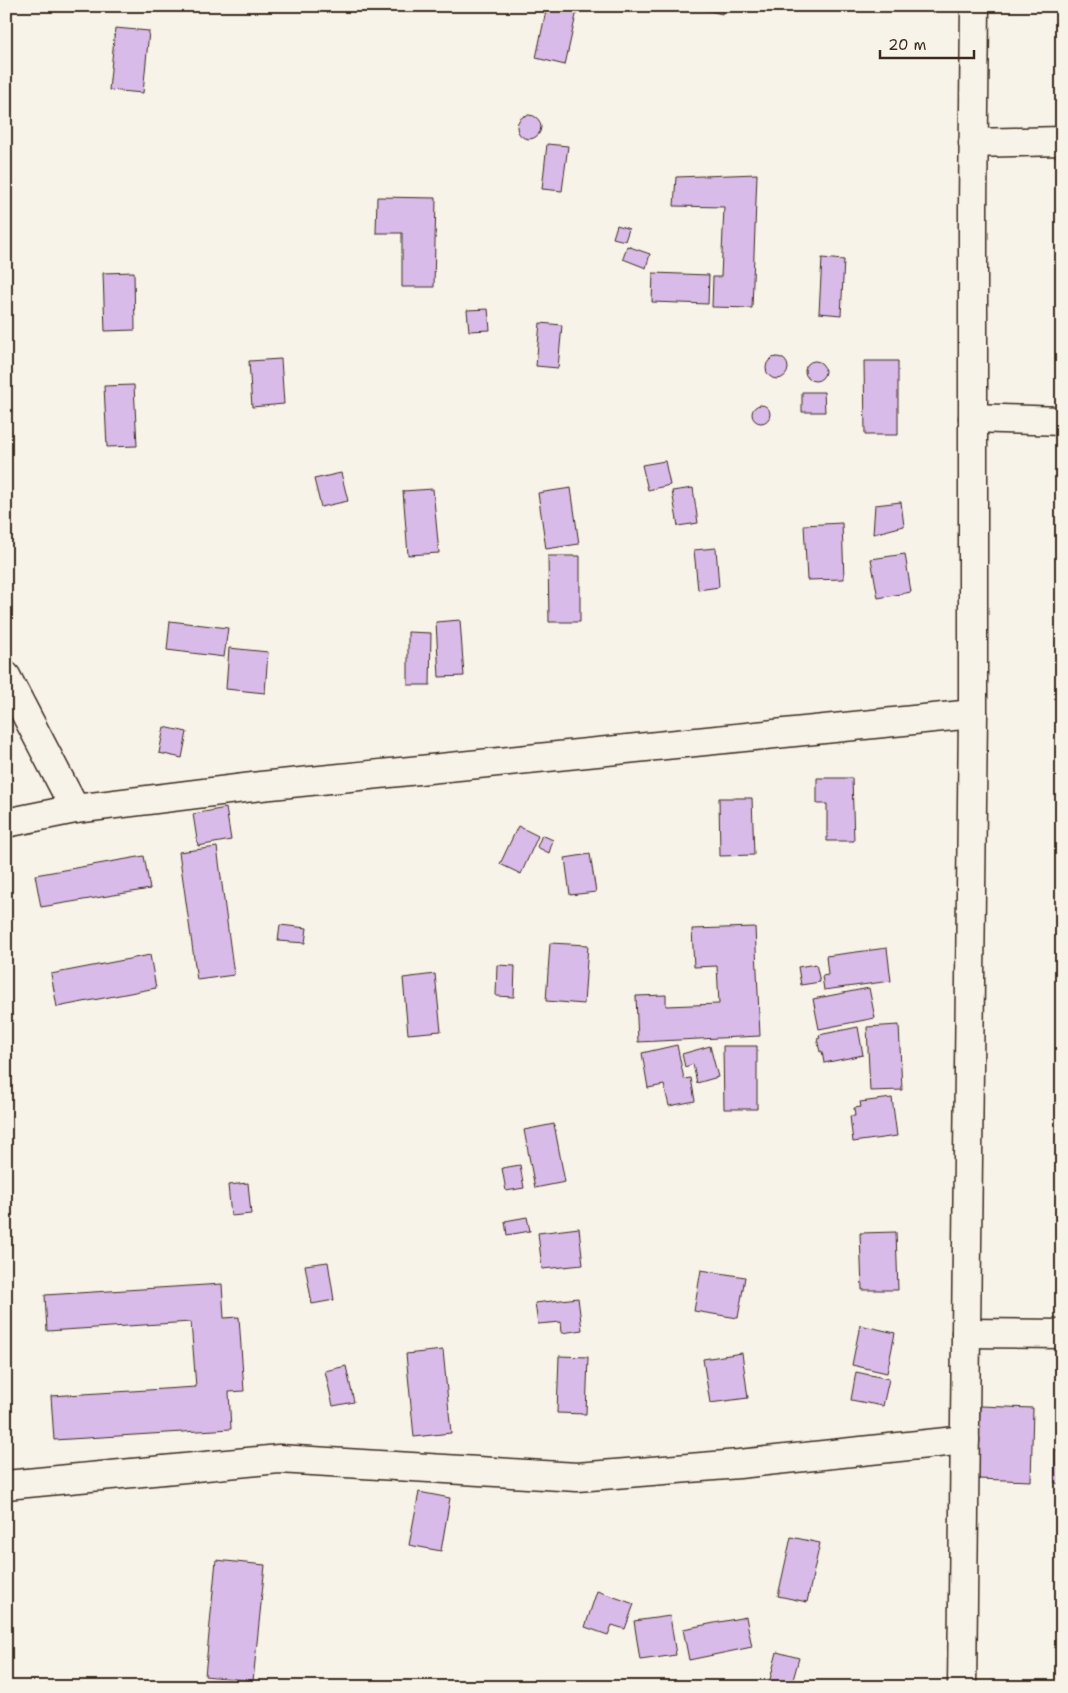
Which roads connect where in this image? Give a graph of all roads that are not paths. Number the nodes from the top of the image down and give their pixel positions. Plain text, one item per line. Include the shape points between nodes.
1 (975, 6) edge
2 (1062, 141) edge
3 (973, 143) junction
4 (973, 418) junction
5 (1062, 421) edge
6 (6, 676) edge
7 (973, 714) junction
8 (75, 808) junction
9 (6, 823) edge
10 (966, 1333) junction
11 (1062, 1334) edge
12 (965, 1440) junction
13 (6, 1485) edge
14 (962, 1687) edge

1 - 3 street
2 - 3 street
3 - 4 street
4 - 5 street
4 - 7 street
6 - 8 street
7 - 8 street via 261,786
7 - 10 street
8 - 9 street
10 - 11 street
10 - 12 street
12 - 13 street via 577,1477 279,1459
12 - 14 street

